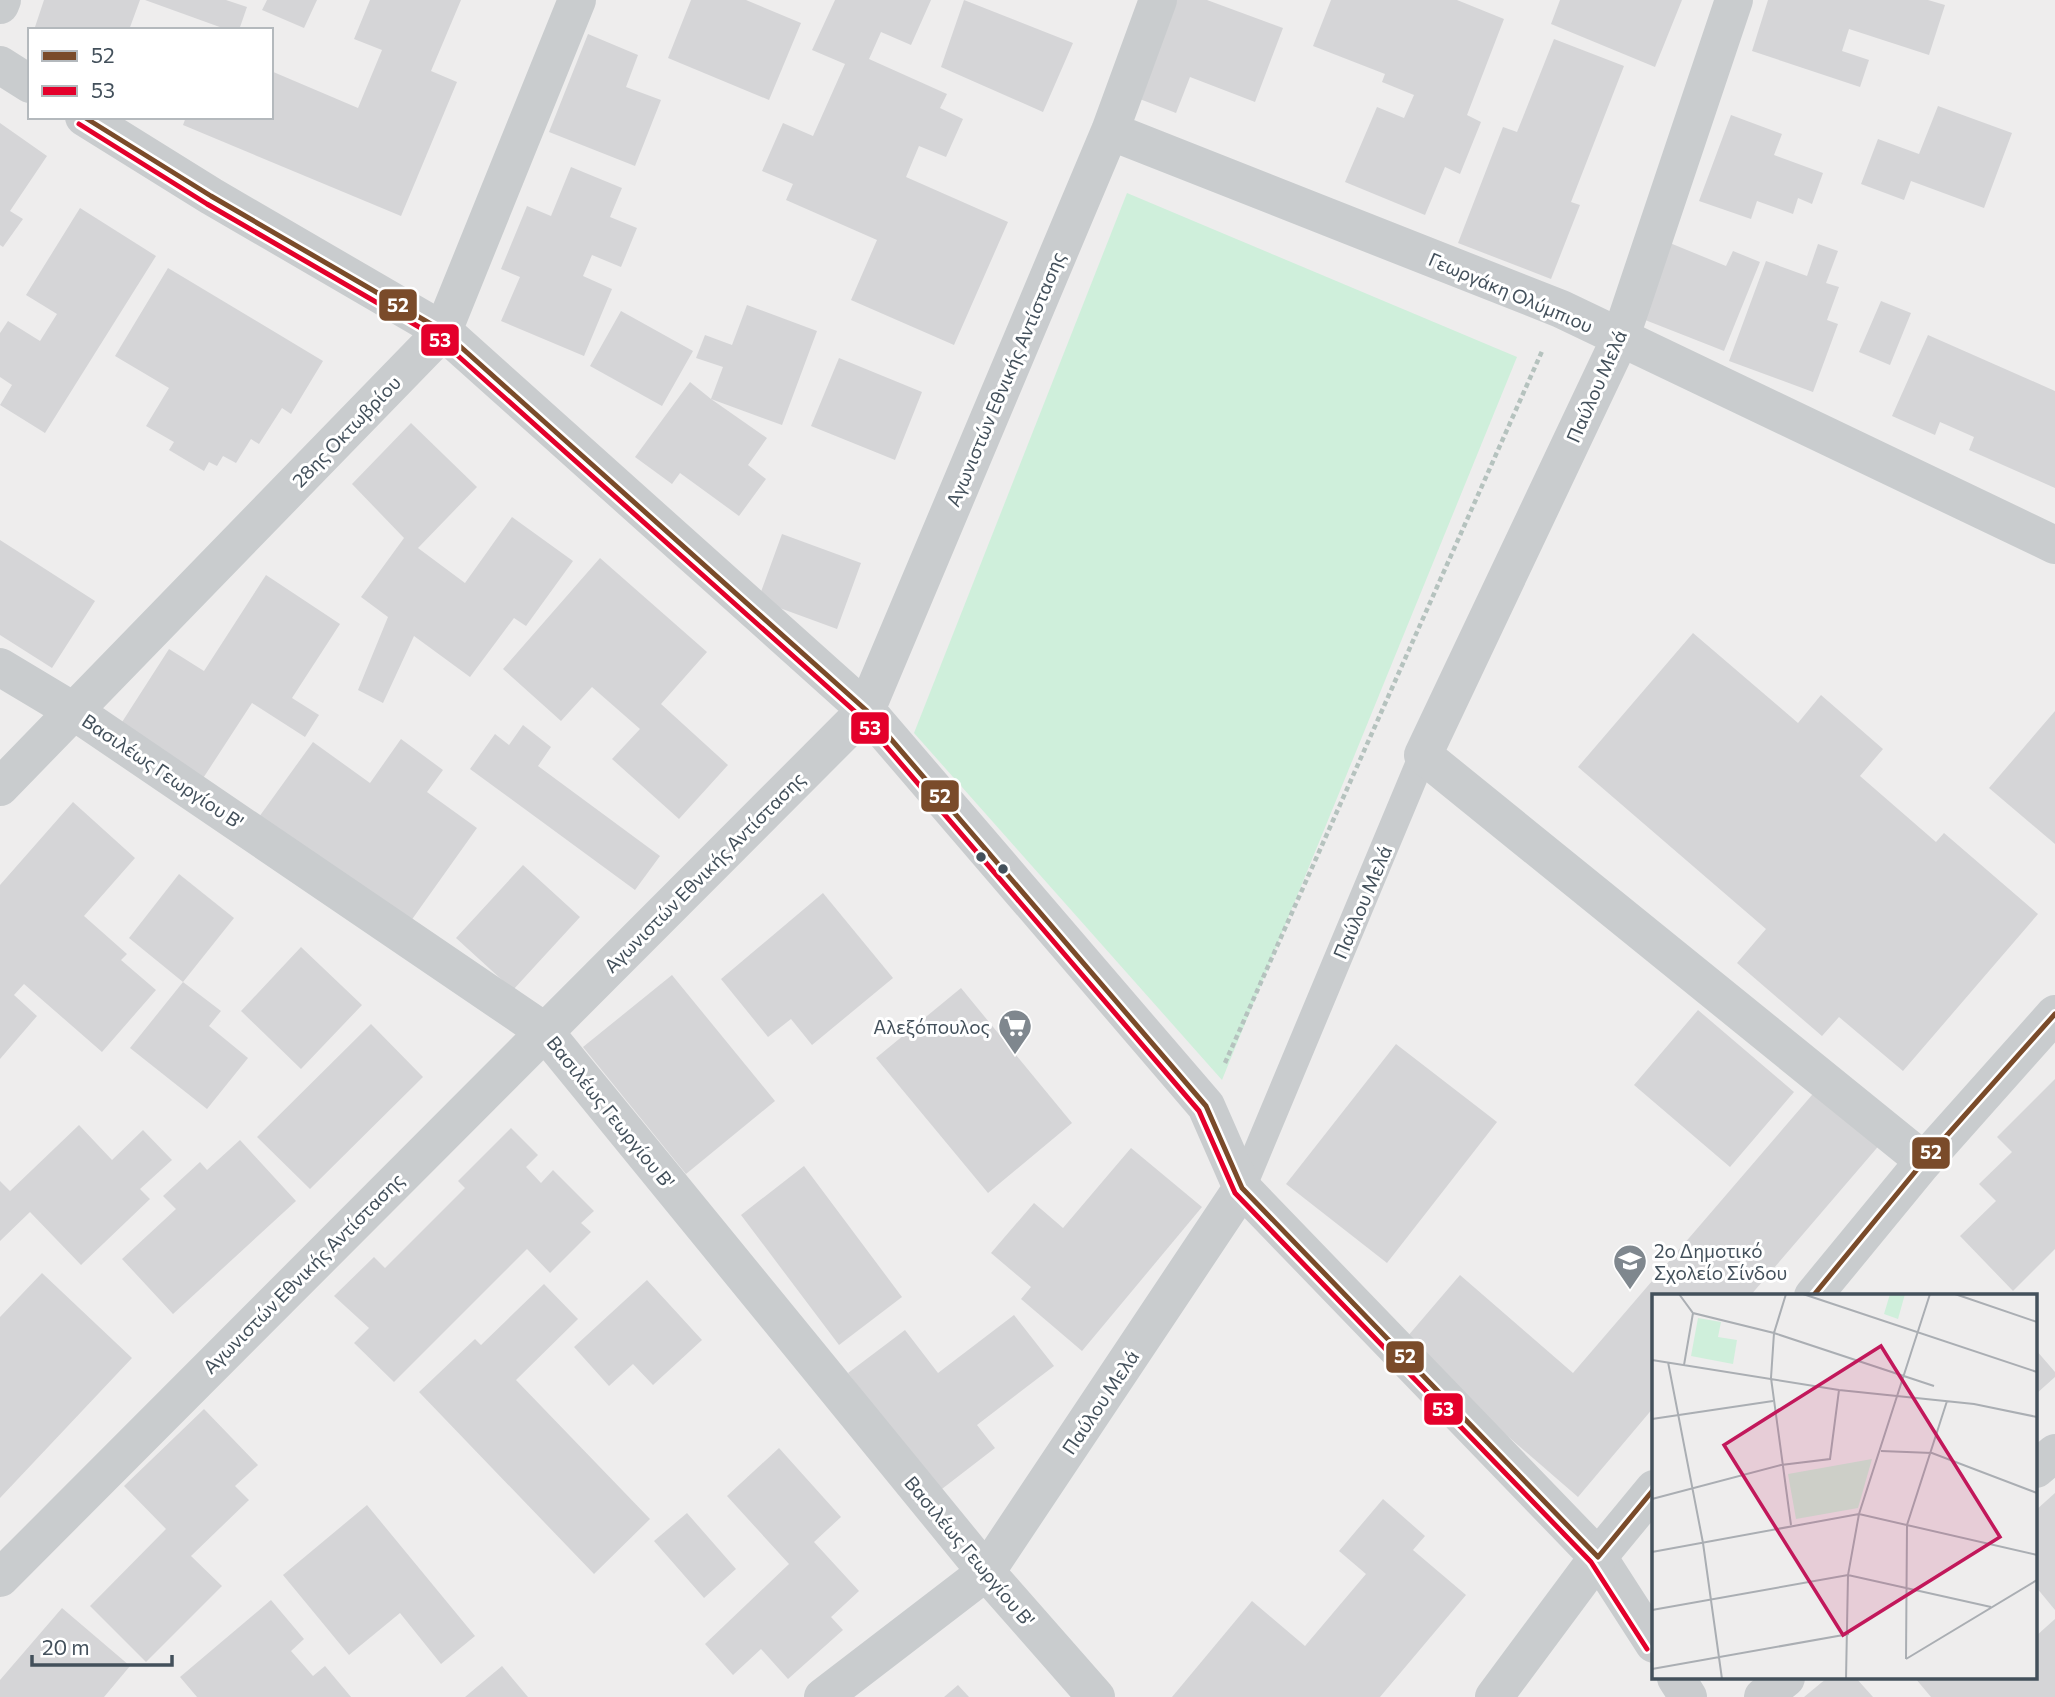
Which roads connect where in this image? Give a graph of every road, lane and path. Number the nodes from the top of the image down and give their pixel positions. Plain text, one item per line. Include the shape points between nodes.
1 (2, 0) edge
2 (577, 0) edge
3 (1158, 0) edge
4 (1734, 0) edge
5 (0, 5) edge
6 (0, 65) edge
7 (28, 83) edge
8 (87, 119) edge
9 (1110, 131) junction
10 (1561, 309) junction
11 (443, 331) junction
12 (1620, 339) junction
13 (2055, 545) edge
14 (0, 667) edge
15 (866, 710) junction
16 (75, 712) junction
17 (1423, 755) junction
18 (0, 787) edge
19 (2055, 1014) edge
20 (544, 1031) junction
21 (1206, 1106) junction
22 (1924, 1161) junction
23 (1242, 1188) junction
24 (1815, 1294) edge
25 (2055, 1453) edge
26 (2038, 1467) edge
27 (1652, 1491) edge
28 (1598, 1557) junction
29 (986, 1572) junction
30 (0, 1578) edge
31 (1652, 1641) edge
32 (1677, 1680) edge
33 (1784, 1680) edge
34 (823, 1697) edge
35 (1096, 1697) edge
36 (1494, 1697) edge
37 (1688, 1697) edge
38 (1763, 1697) edge

1 - 5 street
2 - 11 street, 28ης Οκτωβρίου
3 - 9 street, Αγωνιστών Εθνικής Αντίστασης
4 - 12 street, Παύλου Μελά
6 - 7 street
8 - 11 street
9 - 10 street, Γεωργάκη Ολύμπιου
9 - 15 street, Αγωνιστών Εθνικής Αντίστασης
10 - 12 street, Γεωργάκη Ολύμπιου
10 - 21 path
11 - 15 street
11 - 16 street, 28ης Οκτωβρίου
12 - 13 street, Γεωργάκη Ολύμπιου
12 - 17 street, Παύλου Μελά
14 - 16 street, Βασιλέως Γεωργίου Β'
15 - 20 street, Αγωνιστών Εθνικής Αντίστασης
15 - 21 street
16 - 18 street, 28ης Οκτωβρίου
16 - 20 street, Βασιλέως Γεωργίου Β'
17 - 22 street
17 - 23 street, Παύλου Μελά
19 - 22 street
20 - 29 street, Βασιλέως Γεωργίου Β'
20 - 30 street, Αγωνιστών Εθνικής Αντίστασης
21 - 23 street
22 - 24 street
23 - 28 street
23 - 29 street, Παύλου Μελά
25 - 26 street
27 - 28 street
28 - 31 street
28 - 36 street
29 - 34 street, Παύλου Μελά
29 - 35 street, Βασιλέως Γεωργίου Β'
32 - 37 street
33 - 38 street

